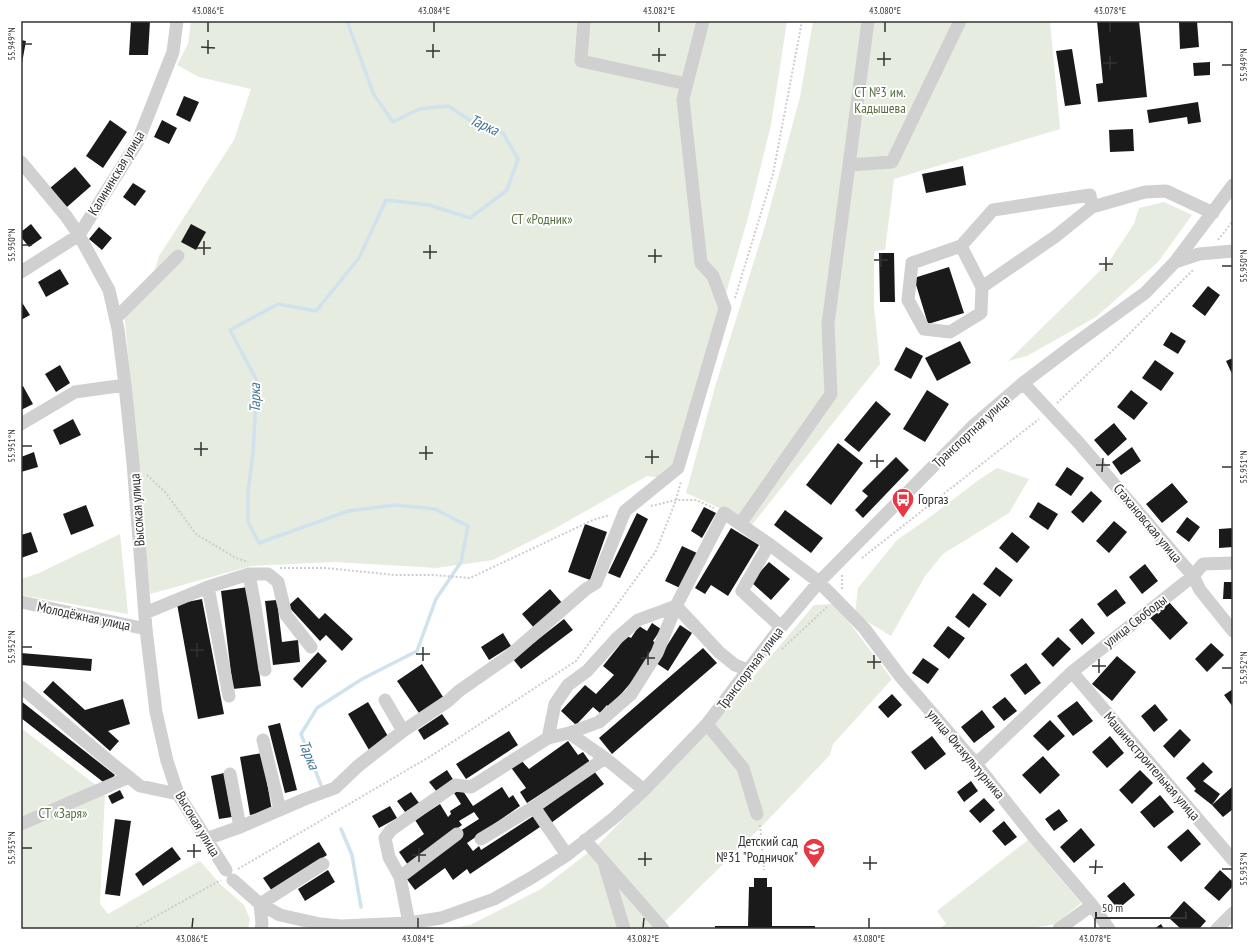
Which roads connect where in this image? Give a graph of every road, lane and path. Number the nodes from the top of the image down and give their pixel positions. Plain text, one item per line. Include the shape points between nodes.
1 (177, 21) edge
2 (584, 21) edge
3 (703, 21) edge
4 (802, 21) edge
5 (868, 21) edge
6 (960, 21) edge
7 (687, 84) junction
8 (21, 162) edge
9 (849, 165) junction
10 (1233, 185) edge
11 (1092, 207) junction
12 (1213, 213) junction
13 (79, 235) junction
14 (961, 246) junction
15 (1233, 251) edge
16 (178, 256) dead end
17 (1175, 262) junction
18 (1195, 268) dead end
19 (21, 272) edge
20 (982, 287) junction
21 (734, 304) dead end
22 (116, 318) junction
23 (1023, 383) junction
24 (125, 385) junction
25 (1050, 410) junction
26 (21, 424) edge
27 (133, 463) junction
28 (682, 478) dead end
29 (676, 500) junction
30 (645, 507) dead end
31 (626, 511) junction
32 (724, 513) junction
33 (740, 524) junction
34 (769, 544) junction
35 (860, 560) dead end
36 (1233, 563) edge
37 (249, 568) junction
38 (275, 568) dead end
39 (842, 573) dead end
40 (1193, 576) junction
41 (819, 582) junction
42 (208, 587) junction
43 (836, 599) junction
44 (21, 602) edge
45 (676, 606) junction
46 (145, 613) junction
47 (781, 627) junction
48 (146, 629) junction
49 (1233, 631) edge
50 (311, 647) dead end
51 (780, 650) dead end
52 (265, 670) dead end
53 (748, 670) junction
54 (1072, 672) junction
55 (21, 687) edge
56 (229, 696) dead end
57 (385, 700) dead end
58 (707, 724) junction
59 (403, 731) junction
60 (569, 733) junction
61 (548, 738) junction
62 (262, 740) dead end
63 (605, 758) junction
64 (976, 764) junction
65 (230, 774) dead end
66 (129, 777) junction
67 (644, 790) junction
68 (178, 794) junction
69 (534, 807) junction
70 (280, 810) junction
71 (757, 814) joint
72 (21, 824) edge
73 (240, 827) junction
74 (457, 834) dead end
75 (206, 839) junction
76 (481, 839) dead end
77 (585, 840) junction
78 (567, 855) junction
79 (603, 860) junction
80 (1233, 860) edge
81 (323, 864) dead end
82 (764, 870) dead end
83 (229, 875) junction
84 (400, 877) junction
85 (260, 904) junction
86 (1092, 905) junction
87 (1233, 913) edge
88 (409, 923) junction
89 (341, 926) junction
90 (133, 929) edge
91 (261, 929) edge
92 (311, 929) edge
93 (624, 929) edge
94 (663, 929) edge
95 (1058, 929) edge
96 (1109, 929) edge
97 (1217, 929) edge

1 - 13 street, Калининская улица via 173,52 138,141
2 - 7 street via 581,61
3 - 7 street
4 - 21 path via 773,174
5 - 9 street
6 - 9 street via 892,162
7 - 31 street via 683,98 701,263 713,276 725,308 678,468
8 - 13 street, Высокая улица
9 - 33 street via 828,324 831,394
10 - 12 street, Транспортная улица
11 - 12 street via 1145,192 1166,191
11 - 14 street via 1090,195 993,210
11 - 20 street via 1056,236
12 - 17 street, Транспортная улица
13 - 19 street, Калининская улица
13 - 22 street, Высокая улица via 109,290
14 - 20 street
14 - 20 street via 912,263 908,300 924,329 950,332 981,313
15 - 17 street, Транспортная улица via 1199,254
16 - 22 street
17 - 23 street, Транспортная улица via 1145,293
18 - 25 path
22 - 24 street, Высокая улица
23 - 25 street, Стахановская улица
23 - 41 street, Транспортная улица via 974,426
24 - 26 street via 75,392
24 - 27 street, Высокая улица
25 - 35 path
25 - 40 street, Стахановская улица
27 - 37 path via 165,492 196,534
27 - 46 street, Высокая улица
28 - 29 path
29 - 30 path
29 - 32 path via 696,500
29 - 83 path via 656,551 576,661 430,756
31 - 38 path via 593,520 470,578 394,575 326,568
31 - 59 street via 596,583 509,656
32 - 33 street, улица Физкультурника
32 - 45 street
33 - 34 street, улица Физкультурника
34 - 41 street, улица Физкультурника
34 - 47 street via 742,591
36 - 40 street, улица Свободы via 1203,564
37 - 42 street
37 - 50 street via 268,574 278,582 286,615
37 - 52 street
39 - 43 path via 843,587
40 - 49 street, Стахановская улица via 1200,590
40 - 54 street, улица Свободы
41 - 43 street, улица Физкультурника
41 - 47 street, Транспортная улица
42 - 46 street
42 - 56 street
43 - 51 path
43 - 64 street, улица Физкультурника via 864,628 900,676
44 - 48 street, Молодёжная улица
45 - 53 street via 719,652 735,665
45 - 60 street via 657,653 631,694 599,722
45 - 61 street via 638,620 616,639 587,671 568,685 555,704
46 - 48 street, Высокая улица
47 - 53 street, Транспортная улица
48 - 68 street, Высокая улица via 156,712 166,761
53 - 58 street, Транспортная улица
54 - 64 street, улица Свободы
54 - 80 street, Машиностроительная улица
55 - 66 street
57 - 59 street
58 - 67 street, Транспортная улица
58 - 71 street via 743,768
59 - 70 street via 358,766 335,788
60 - 61 street
60 - 63 street
61 - 84 street via 471,787 455,785 390,830 385,838 389,857
62 - 70 street
63 - 67 street
63 - 69 street
64 - 86 street, улица Физкультурника
65 - 73 street
66 - 68 street via 140,786
66 - 72 street
67 - 77 street, Транспортная улица
68 - 75 street, Высокая улица
69 - 76 street
69 - 78 street
70 - 73 street
71 - 82 path via 761,828
73 - 75 street
74 - 84 street
75 - 83 street, Высокая улица
77 - 78 street, Транспортная улица
77 - 79 street
78 - 88 street, Транспортная улица via 494,899 441,918
79 - 93 street
79 - 94 street
81 - 85 street
83 - 85 street, Высокая улица
83 - 90 path
84 - 88 street
85 - 89 street, Транспортная улица via 280,915
85 - 91 street
86 - 95 street
86 - 96 street, улица Физкультурника
87 - 97 street
88 - 89 street, Транспортная улица
89 - 92 street

